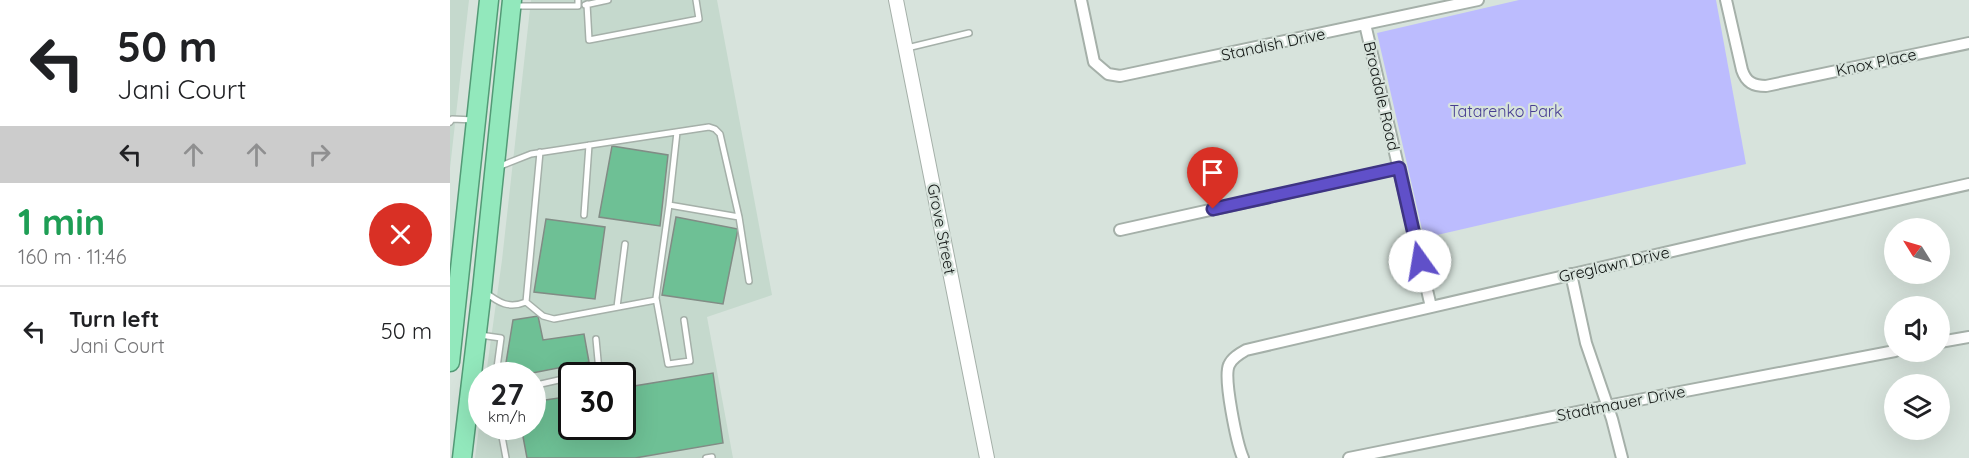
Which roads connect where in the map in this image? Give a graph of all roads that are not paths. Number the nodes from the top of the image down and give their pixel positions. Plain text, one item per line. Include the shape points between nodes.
1 (489, 0) edge
2 (608, 0) edge
3 (696, 0) edge
4 (896, 0) edge
5 (1081, 0) edge
6 (1478, 0) edge
7 (1726, 0) edge
8 (512, 3) edge
9 (578, 3) edge
10 (587, 4) junction
11 (1365, 24) junction
12 (969, 33) dead end
13 (1969, 43) edge
14 (906, 48) junction
15 (451, 120) edge
16 (476, 120) junction
17 (677, 132) junction
18 (589, 145) junction
19 (540, 152) junction
20 (1399, 168) junction
21 (494, 169) junction
22 (1969, 184) edge
23 (669, 205) junction
24 (584, 215) dead end
25 (739, 217) junction
26 (1120, 230) dead end
27 (625, 244) dead end
28 (1571, 274) junction
29 (749, 281) dead end
30 (482, 290) junction
31 (656, 300) junction
32 (526, 302) junction
33 (617, 307) junction
34 (1431, 307) junction
35 (453, 313) edge
36 (684, 320) dead end
37 (477, 335) junction
38 (1969, 337) edge
39 (596, 339) dead end
40 (1950, 340) edge
41 (1884, 353) edge
42 (450, 362) edge
43 (498, 362) edge
44 (598, 362) edge
45 (1607, 406) junction
46 (503, 440) edge
47 (462, 458) edge
48 (506, 458) edge
49 (987, 458) edge
50 (1243, 458) edge
51 (1349, 458) edge
52 (1622, 458) edge

1 - 16 highway
2 - 10 lane
3 - 10 lane via 699,18 589,40
4 - 14 street, Grove Street
5 - 11 street, Standish Drive via 1094,62 1113,75 1128,76
6 - 11 street, Standish Drive
7 - 13 street, Knox Place via 1745,78 1757,86
8 - 9 lane
8 - 21 highway
9 - 10 lane
11 - 20 street, Broadale Road
12 - 14 lane
14 - 49 street, Grove Street
15 - 16 lane
16 - 35 highway
17 - 18 lane
17 - 23 lane
17 - 25 lane via 708,127 720,134
18 - 19 lane
18 - 24 lane
19 - 21 lane
19 - 32 lane
20 - 26 street
20 - 34 street, Broadale Road
21 - 30 highway
22 - 28 street, Greglawn Drive
23 - 25 lane
23 - 31 lane
25 - 29 lane
27 - 33 lane
28 - 34 street, Greglawn Drive
28 - 45 street via 1586,344
30 - 32 lane via 505,305
30 - 37 highway
31 - 33 lane
31 - 36 lane via 668,364 690,361
32 - 33 lane via 543,316 554,319
34 - 50 street, Greglawn Drive via 1239,354 1226,372
35 - 42 highway
37 - 43 lane via 501,338
37 - 47 highway
38 - 40 street
39 - 44 lane
41 - 45 street, Stadtmauer Drive
45 - 51 street, Stadtmauer Drive
45 - 52 street
46 - 48 lane

